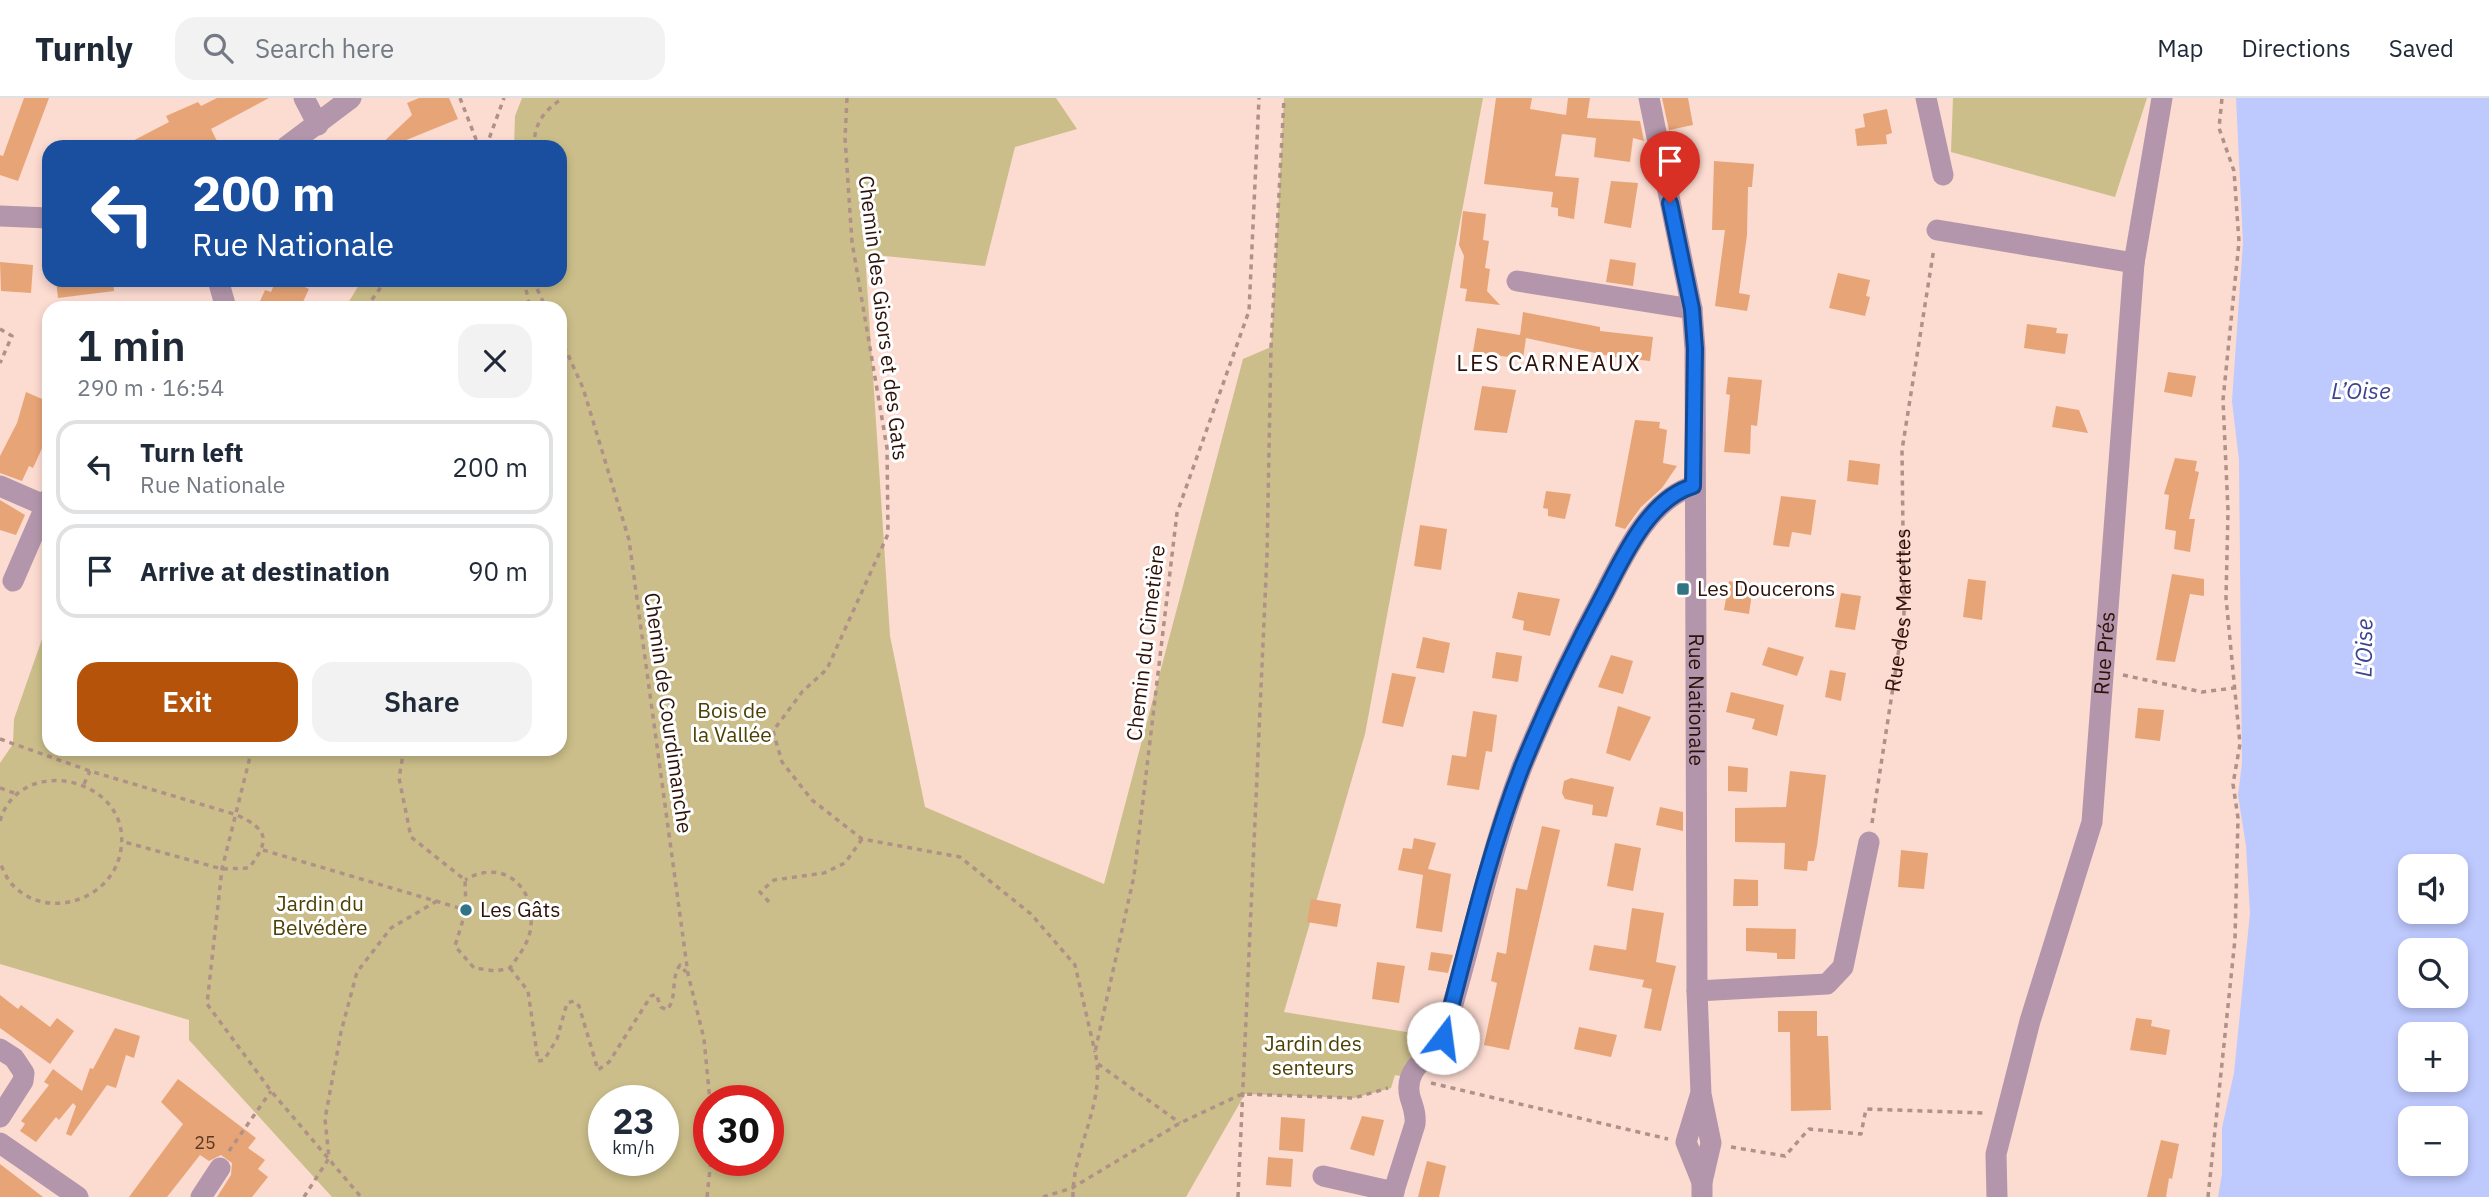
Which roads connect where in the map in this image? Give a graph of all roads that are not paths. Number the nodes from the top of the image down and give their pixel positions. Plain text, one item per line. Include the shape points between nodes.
1 (304, 98) edge
2 (351, 98) edge
3 (1649, 98) edge
4 (1926, 98) edge
5 (2162, 98) edge
6 (318, 125) junction
7 (296, 140) edge
8 (1943, 174) dead end
9 (0, 216) edge
10 (42, 218) edge
11 (1937, 230) road end
12 (2134, 263) junction
13 (1517, 281) dead end
14 (1692, 309) junction
15 (0, 486) edge
16 (1693, 486) junction
17 (42, 504) edge
18 (42, 517) edge
19 (13, 581) dead end
20 (1868, 842) road end
21 (1697, 991) junction
22 (0, 1049) edge
23 (1701, 1094) junction
24 (0, 1117) edge
25 (0, 1143) edge
26 (220, 1168) road end
27 (1323, 1176) dead end
28 (1702, 1189) edge
29 (1393, 1194) edge
30 (78, 1197) edge
31 (201, 1197) edge
32 (1997, 1197) edge

1 - 6 street
2 - 6 street
3 - 14 street, Rue Nationale
4 - 8 street
5 - 12 street, Rue Prés
6 - 7 street
9 - 10 street
11 - 12 street
12 - 32 street, Rue Prés via 2092,822 2006,1114 1996,1154
13 - 14 street
14 - 16 street, Rue Nationale
15 - 17 street
16 - 21 street, Rue Nationale
16 - 29 street via 1665,500 1628,550 1552,698 1522,768 1493,854 1440,1047 1424,1058 1410,1078 1415,1124
18 - 19 street
20 - 21 street via 1843,967 1827,984
21 - 23 street, Rue Nationale
22 - 24 street via 14,1058 24,1073
23 - 28 street, Rue Nationale via 1711,1143
23 - 28 street, Rue Nationale via 1686,1142
25 - 30 street
26 - 31 street
27 - 29 street

